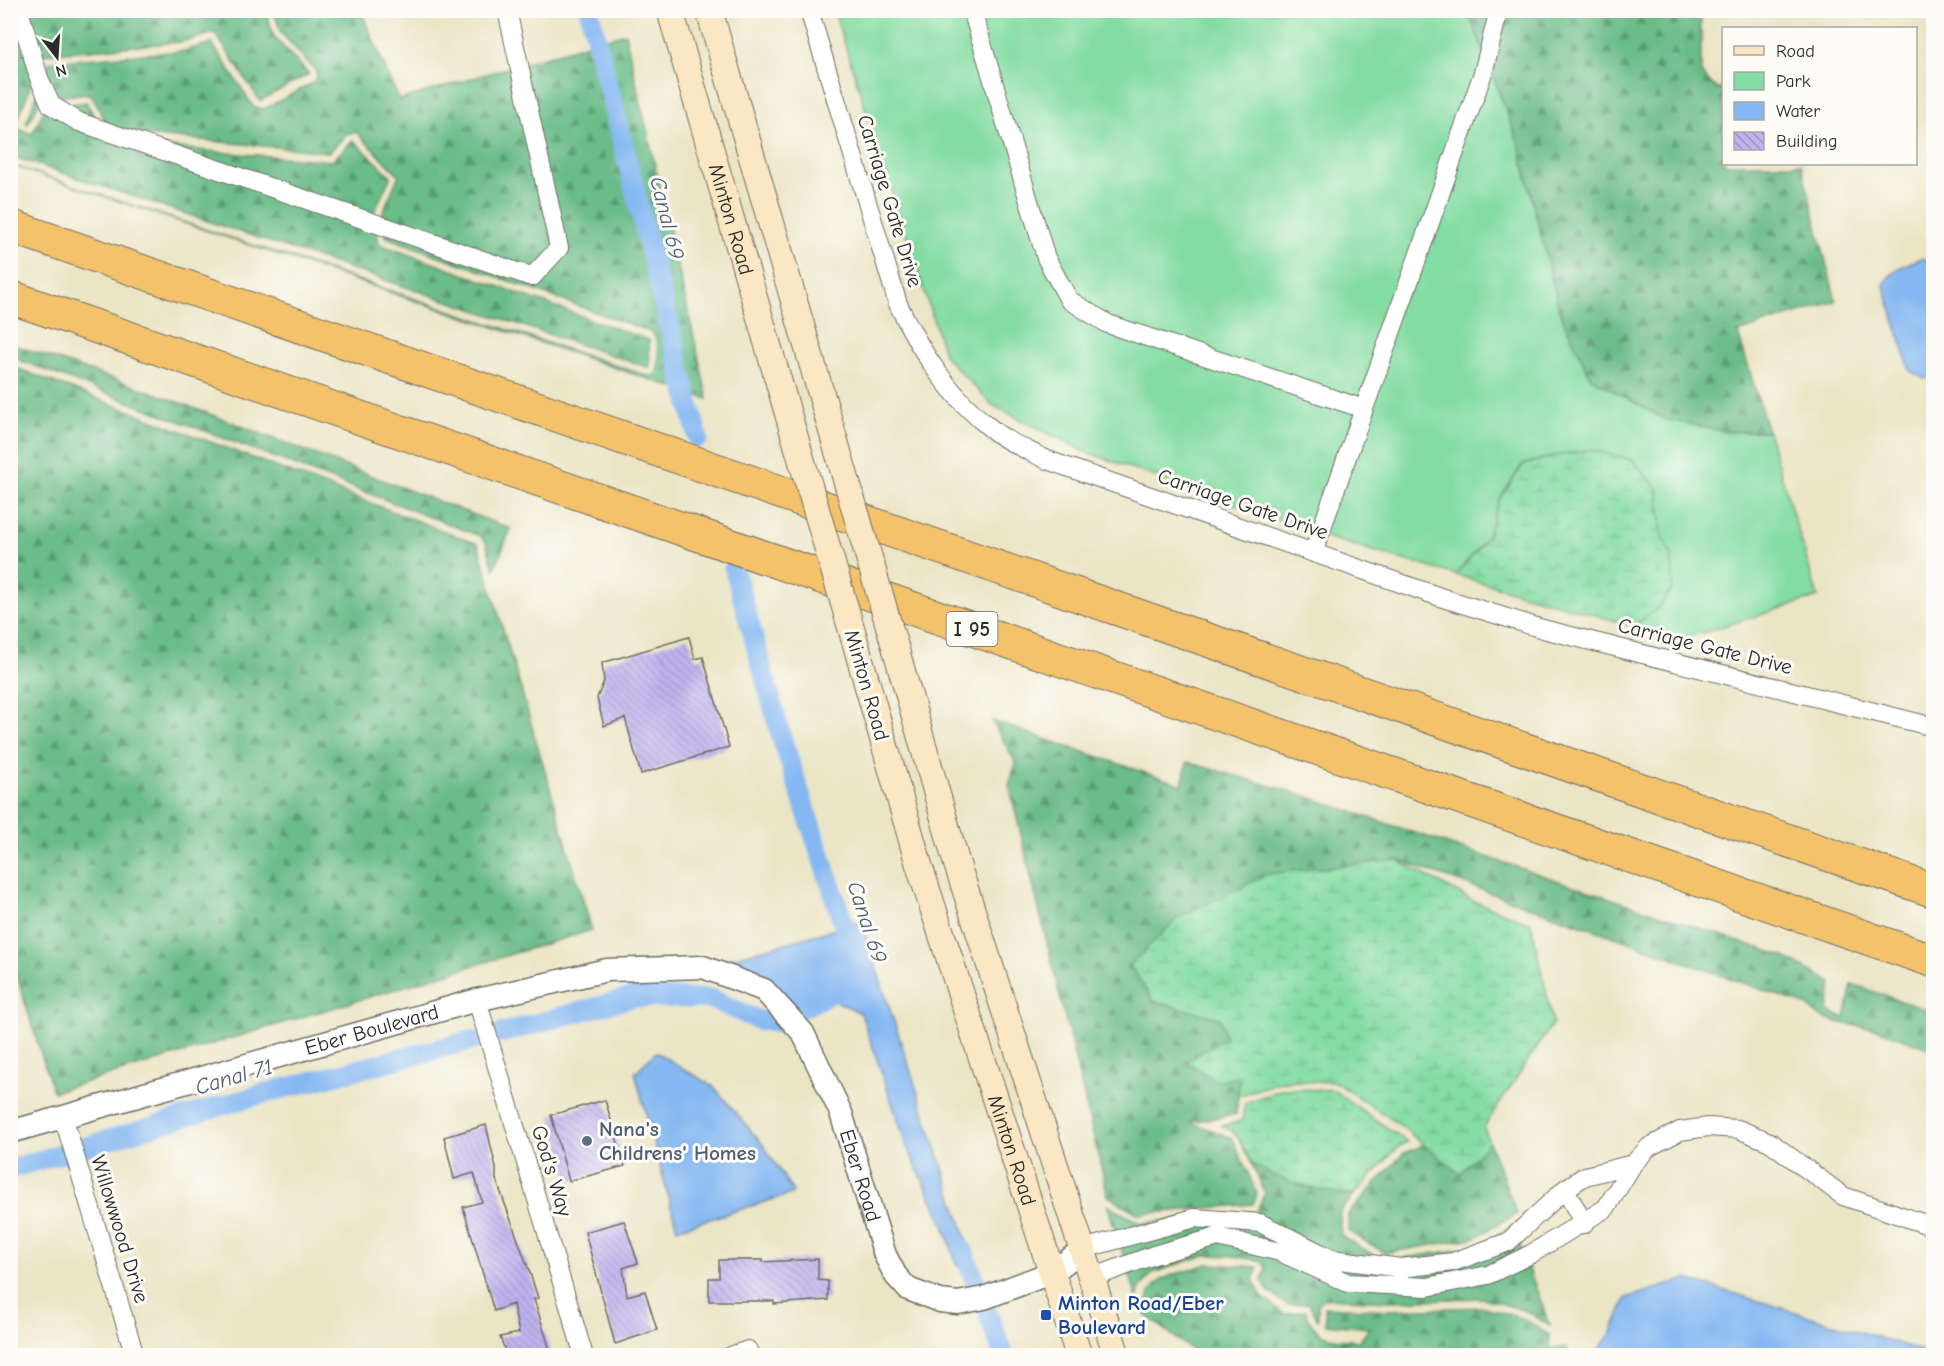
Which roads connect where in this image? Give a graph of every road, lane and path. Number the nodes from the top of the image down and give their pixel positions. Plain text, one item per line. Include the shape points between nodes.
1 (19, 10) edge
2 (507, 10) edge
3 (670, 10) edge
4 (709, 10) edge
5 (808, 10) edge
6 (972, 10) edge
7 (1499, 10) edge
8 (10, 226) edge
9 (10, 297) edge
10 (1364, 409) junction
11 (1313, 553) junction
12 (1934, 727) edge
13 (1934, 891) edge
14 (1934, 962) edge
15 (704, 967) joint
16 (477, 1000) junction
17 (65, 1123) junction
18 (10, 1132) edge
19 (1633, 1164) junction
20 (1565, 1189) junction
21 (1584, 1224) junction
22 (1934, 1227) edge
23 (1514, 1237) junction
24 (1284, 1245) junction
25 (1083, 1249) junction
26 (1531, 1254) junction
27 (1426, 1266) junction
28 (1053, 1272) junction
29 (1092, 1278) junction
30 (1427, 1287) junction
31 (135, 1356) edge
32 (585, 1356) edge
33 (1079, 1356) edge
34 (1117, 1356) edge

1 - 2 street via 51,105 79,122 532,277 559,248
3 - 28 main road, Minton Road, bridge via 919,865
4 - 25 main road, Minton Road, bridge via 956,861
5 - 11 street, Carriage Gate Drive via 898,304 917,345 951,392 996,432 1047,459
6 - 10 street via 1046,258 1069,300 1108,324
7 - 10 street via 1483,73
8 - 13 highway
9 - 14 highway, I 95
10 - 11 street
11 - 12 street, Carriage Gate Drive via 1543,629
15 - 16 street, Eber Boulevard via 606,970
15 - 28 street, Eber Road via 764,990 803,1033 841,1113 885,1255 908,1289 958,1303 984,1298
16 - 17 street, Eber Boulevard
16 - 32 street, God's Way
17 - 18 street, Eber Boulevard
17 - 31 street, Willowwood Drive
19 - 20 street via 1585,1176
19 - 21 street via 1606,1208
19 - 22 street via 1649,1147 1680,1131 1708,1127 1738,1129 1770,1142 1843,1196
20 - 21 street
20 - 23 street
21 - 26 street
23 - 26 street
23 - 27 street via 1453,1262
24 - 25 street via 1260,1223 1195,1218
24 - 27 street via 1332,1259 1401,1268
24 - 29 street via 1218,1237
24 - 30 street via 1348,1283
25 - 28 street, Eber Road
25 - 29 main road, Minton Road
26 - 30 street via 1488,1275
27 - 30 street
28 - 29 street, Eber Road
28 - 33 main road, Minton Road
29 - 34 main road, Minton Road

